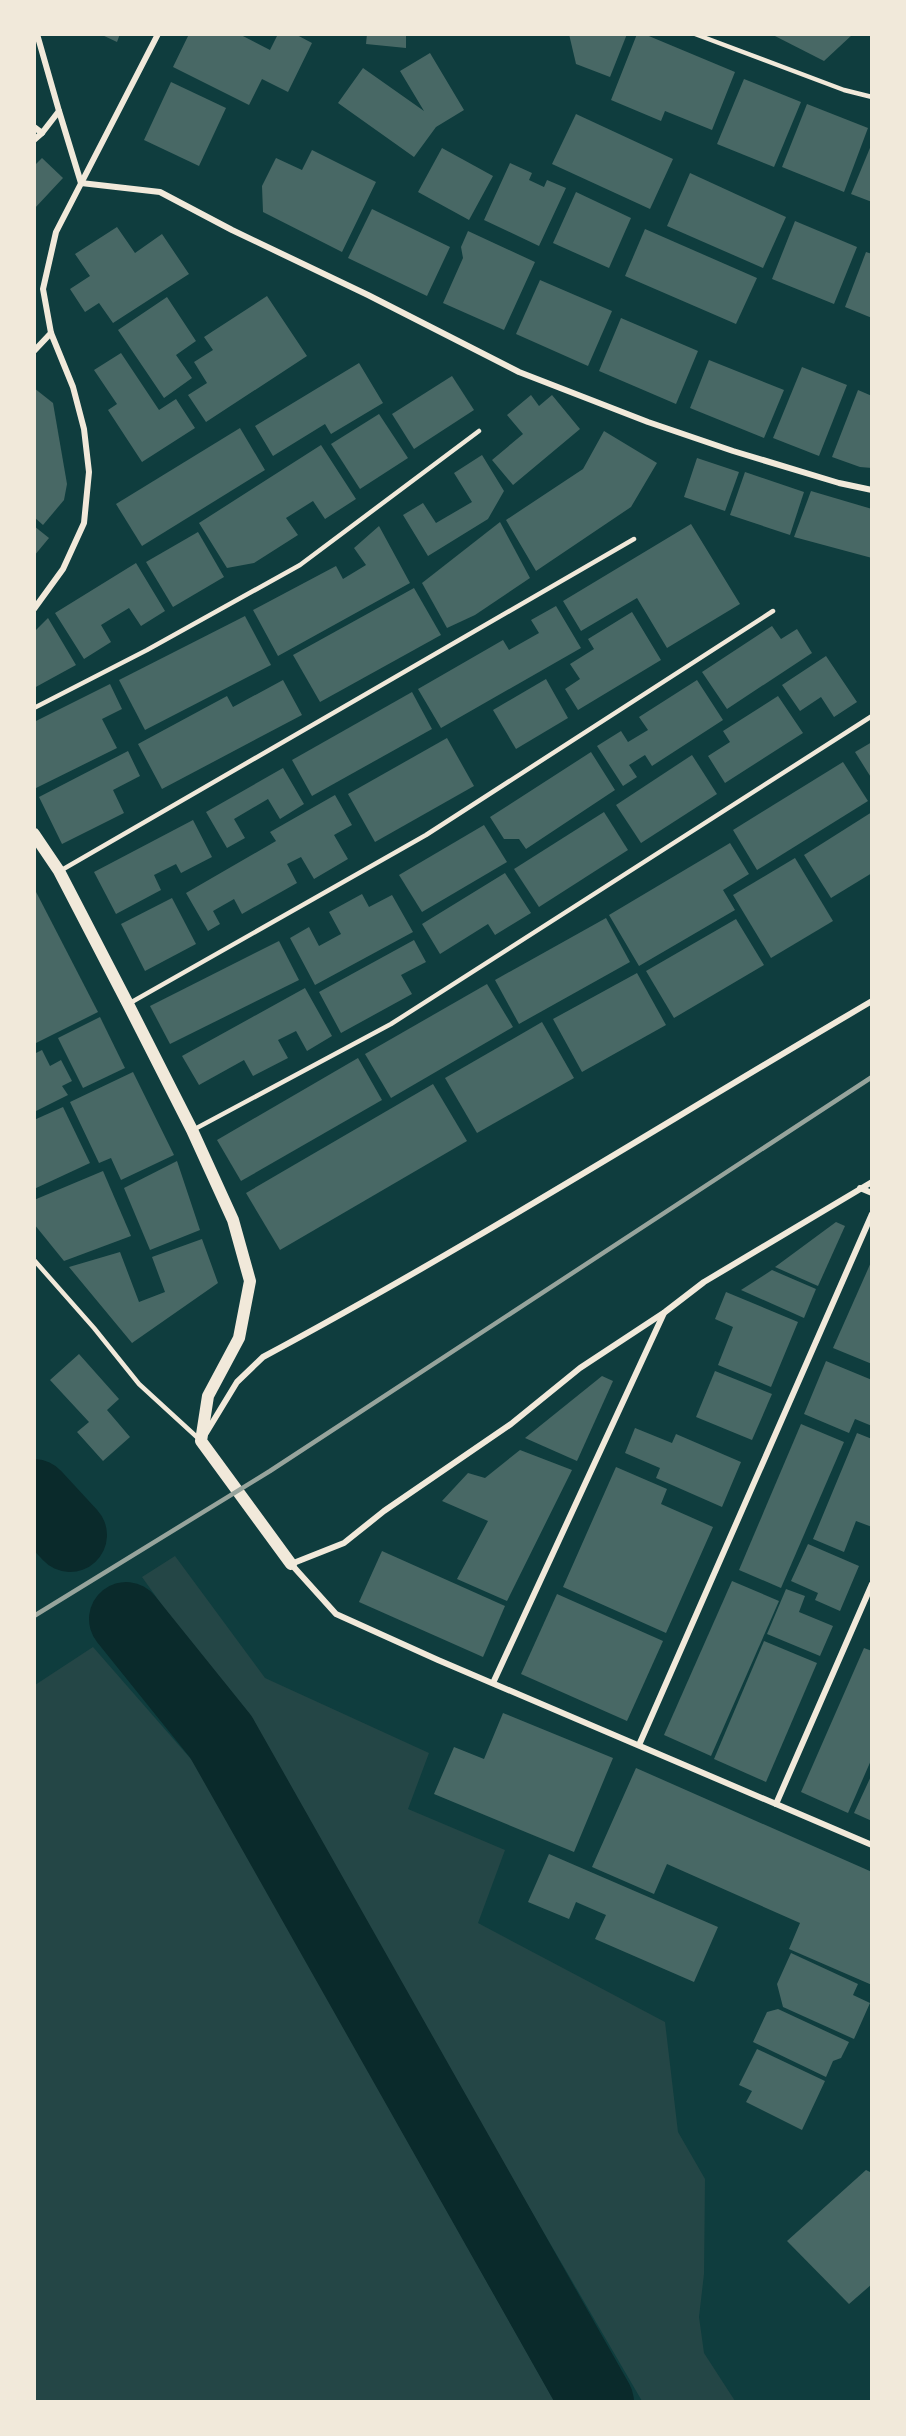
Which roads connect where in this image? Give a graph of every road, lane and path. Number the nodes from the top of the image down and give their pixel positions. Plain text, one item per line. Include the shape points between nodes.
1 (37, 34) edge
2 (158, 34) edge
3 (695, 34) edge
4 (872, 97) edge
5 (59, 111) junction
6 (34, 127) edge
7 (42, 133) junction
8 (34, 140) edge
9 (81, 183) junction
10 (51, 333) junction
11 (34, 351) edge
12 (479, 431) dead end
13 (872, 490) edge
14 (634, 539) dead end
15 (34, 609) edge
16 (773, 611) dead end
17 (34, 708) edge
18 (872, 716) edge
19 (34, 834) edge
20 (59, 871) junction
21 (872, 1001) edge
22 (128, 1004) junction
23 (192, 1130) junction
24 (872, 1182) edge
25 (861, 1188) junction
26 (872, 1193) edge
27 (872, 1214) edge
28 (34, 1260) edge
29 (665, 1312) junction
30 (201, 1441) junction
31 (291, 1564) junction
32 (872, 1584) edge
33 (493, 1683) junction
34 (639, 1745) junction
35 (776, 1804) junction
36 (872, 1845) edge

1 - 5 street
2 - 9 street
3 - 4 lane
5 - 7 street
5 - 9 street
6 - 7 street
7 - 8 street
9 - 10 street via 56,232 43,289
9 - 13 street via 160,192 519,372 733,451
10 - 11 street
10 - 15 street via 73,387 84,429 89,472 84,524 63,570
12 - 17 lane via 300,565
14 - 20 lane
16 - 22 lane via 426,834
18 - 23 lane via 391,1024
19 - 20 main road
20 - 22 main road
21 - 30 street via 519,1214 263,1357 237,1382
22 - 23 main road
23 - 30 main road via 234,1220 250,1281 239,1338 208,1396
24 - 25 street
25 - 26 street
25 - 29 street via 704,1282
27 - 34 street
28 - 30 lane via 139,1384
29 - 31 street via 580,1368 511,1424 344,1543
29 - 33 street
30 - 31 main road
31 - 33 street via 336,1614
32 - 35 street
33 - 34 street
34 - 35 street
35 - 36 street

